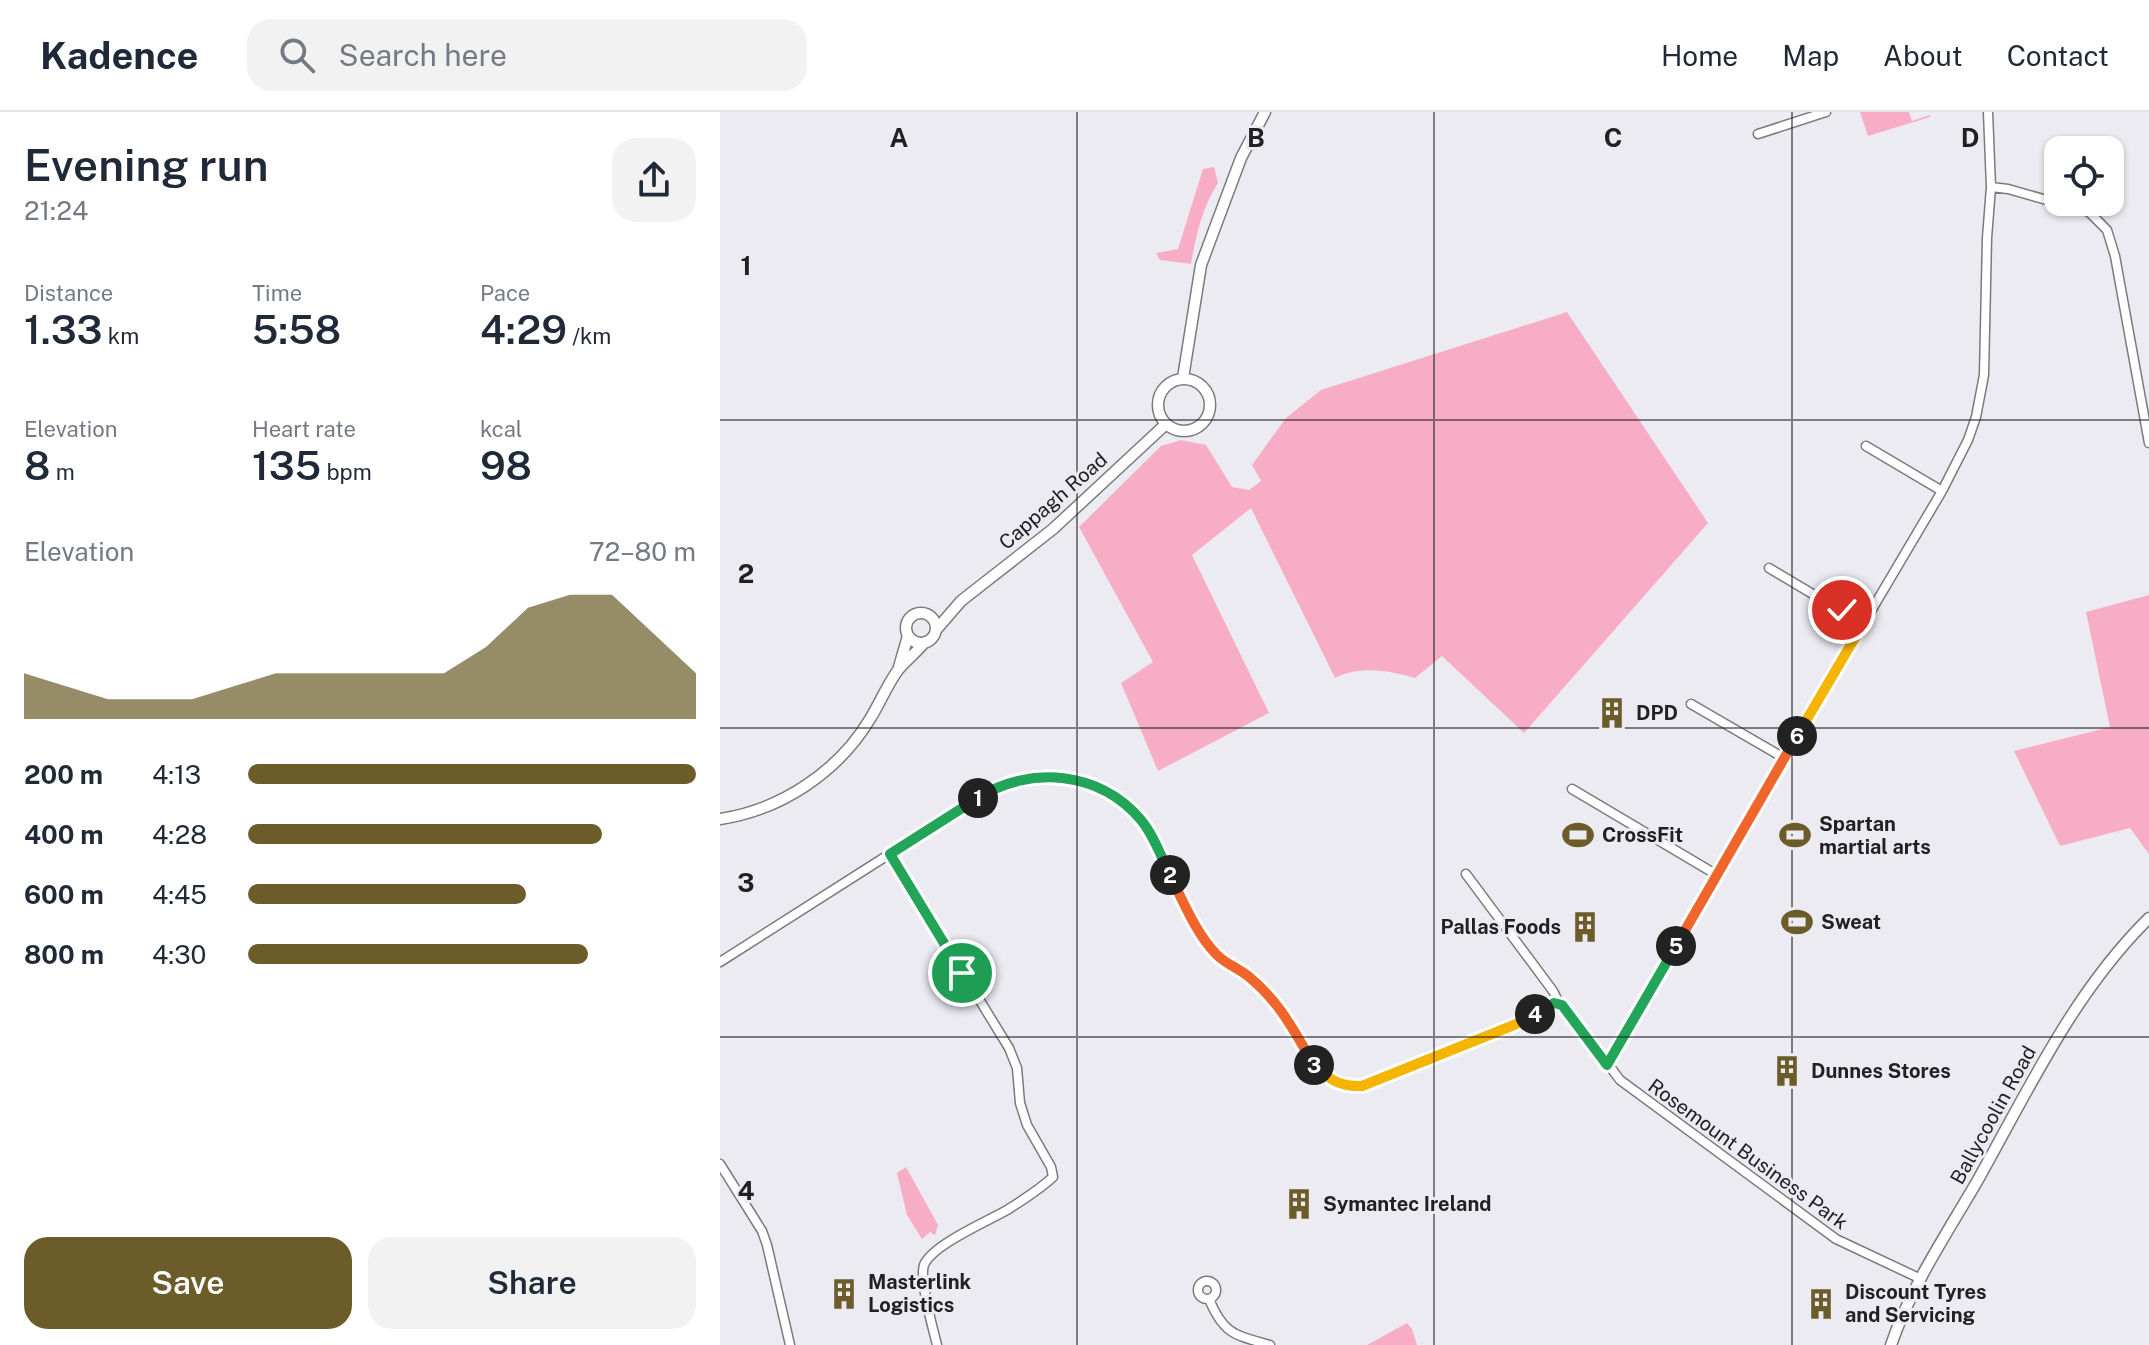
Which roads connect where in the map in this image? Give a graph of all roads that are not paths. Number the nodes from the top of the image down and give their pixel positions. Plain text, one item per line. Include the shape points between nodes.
1 (1265, 112) edge
2 (1826, 112) edge
3 (1988, 112) edge
4 (1758, 134) dead end
5 (1991, 187) junction
6 (1183, 378) junction
7 (1166, 424) junction
8 (2149, 443) edge
9 (1866, 446) dead end
10 (1942, 491) junction
11 (1769, 568) dead end
12 (961, 601) junction
13 (928, 615) junction
14 (1863, 624) junction
15 (936, 630) junction
16 (908, 636) junction
17 (924, 643) junction
18 (899, 669) junction
19 (1691, 704) dead end
20 (1784, 758) junction
21 (1572, 789) dead end
22 (720, 819) edge
23 (890, 854) junction
24 (1466, 874) dead end
25 (1717, 875) junction
26 (2149, 918) edge
27 (720, 962) edge
28 (1559, 1003) junction
29 (1607, 1065) junction
30 (720, 1164) edge
31 (1921, 1279) junction
32 (1209, 1299) dead end
33 (790, 1345) edge
34 (937, 1345) edge
35 (1270, 1345) edge
36 (1891, 1345) edge

1 - 6 street via 1241,158 1201,265
2 - 4 street
3 - 5 street
5 - 8 street via 2089,212 2107,230
5 - 10 street via 1981,399 1968,440
6 - 7 street via 1167,384 1158,399
6 - 7 street via 1202,386 1209,410 1194,429
7 - 12 street, Cappagh Road via 1053,529
9 - 10 street
10 - 14 street
11 - 14 street
12 - 13 street, Cappagh Road
12 - 15 street, Cappagh Road
13 - 15 street
13 - 16 street, Cappagh Road via 909,619
14 - 20 street
15 - 17 street, Cappagh Road
16 - 17 street
16 - 18 street, Cappagh Road
17 - 18 street, Cappagh Road
18 - 22 street, Cappagh Road via 869,721 821,774 764,808
19 - 20 street
20 - 25 street
21 - 25 street
23 - 27 street
23 - 28 street via 987,792 1021,779 1072,779 1108,792 1140,819 1217,955 1271,998 1314,1065 1336,1083 1362,1086 1377,1081
23 - 34 street via 1009,1048 1027,1125 1053,1177 933,1253 924,1264
24 - 28 street, Rosemount Business Park
25 - 29 street
26 - 31 street, Ballycoolin Road via 2122,945 2069,1017
28 - 29 street, Rosemount Business Park
29 - 31 street, Rosemount Business Park via 1810,1222
30 - 33 street via 762,1231
31 - 36 street, Ballycoolin Road
32 - 35 street via 1226,1329

